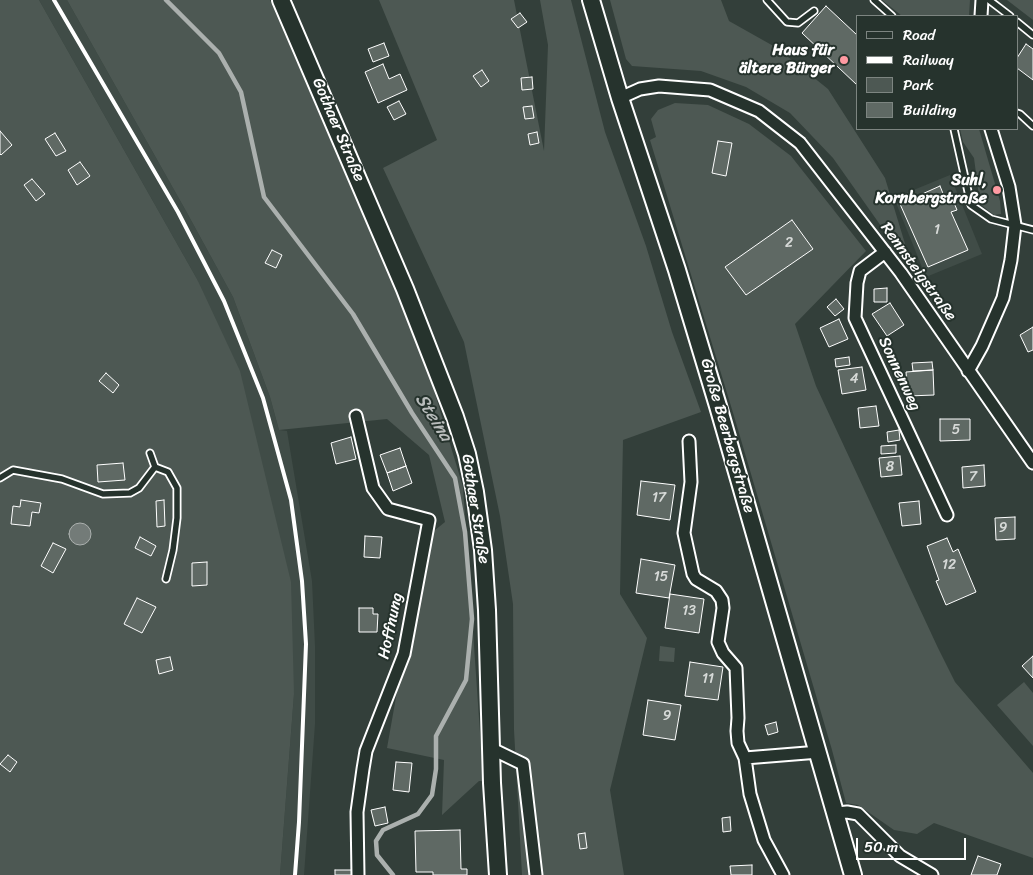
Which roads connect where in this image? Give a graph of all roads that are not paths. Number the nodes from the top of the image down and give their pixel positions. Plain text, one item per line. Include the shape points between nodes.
1 (281, 0) edge
2 (591, 0) edge
3 (767, 0) edge
4 (874, 0) edge
5 (982, 0) edge
6 (989, 0) edge
7 (814, 11) dead end
8 (891, 15) edge
9 (981, 15) edge
10 (1009, 15) edge
11 (1018, 23) edge
12 (1033, 35) edge
13 (620, 98) junction
14 (1018, 113) edge
15 (1033, 126) edge
16 (954, 130) edge
17 (991, 130) edge
18 (1015, 225) junction
19 (1033, 230) edge
20 (885, 252) junction
21 (968, 371) junction
22 (356, 416) dead end
23 (689, 441) dead end
24 (150, 453) dead end
25 (1033, 463) edge
26 (155, 467) junction
27 (0, 478) edge
28 (948, 515) dead end
29 (166, 579) dead end
30 (492, 749) junction
31 (819, 752) junction
32 (745, 758) junction
33 (837, 813) junction
34 (358, 875) edge
35 (498, 875) edge
36 (536, 875) edge
37 (783, 875) edge
38 (853, 875) edge
39 (932, 875) edge

1 - 30 street, Gothaer Straße via 405,289 456,416 467,454 483,550
2 - 13 street, Große Beerbergstraße
3 - 7 lane via 787,22 798,23
4 - 8 lane
5 - 9 street
6 - 10 lane
11 - 12 lane
13 - 20 street, Rennsteigstraße via 640,90 673,86 710,90 759,111 800,143
13 - 31 street, Große Beerbergstraße via 718,406
14 - 15 lane
16 - 18 lane via 971,205 990,219
17 - 18 street via 1009,187
18 - 19 lane
18 - 21 street via 1003,298
20 - 21 street, Rennsteigstraße
20 - 28 street, Sonnenweg via 860,271 855,318
21 - 25 street, Rennsteigstraße
22 - 34 street, Hoffnung via 373,488 388,509 429,520 404,654 362,769 357,812
23 - 32 street via 691,482 684,533 693,574 716,591 722,600 718,642 722,653 736,668 738,743
24 - 26 lane
26 - 27 lane via 139,488 130,493 103,494 62,479 13,470
26 - 29 lane via 168,472 177,488 177,518
30 - 35 street, Gothaer Straße
30 - 36 street via 523,764
31 - 32 street
31 - 33 street, Große Beerbergstraße
32 - 37 street via 755,814 764,840
33 - 38 street, Große Beerbergstraße
33 - 39 street via 858,814 900,856

